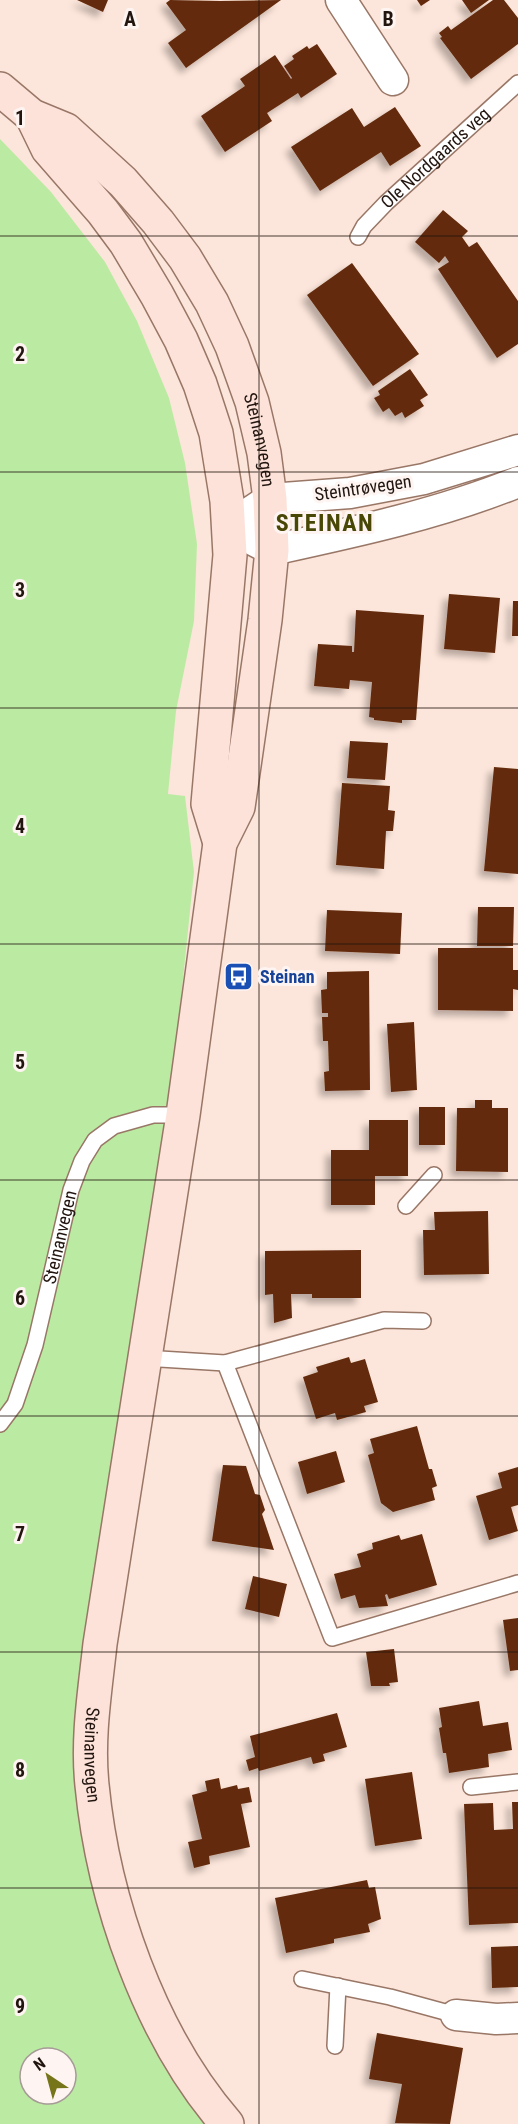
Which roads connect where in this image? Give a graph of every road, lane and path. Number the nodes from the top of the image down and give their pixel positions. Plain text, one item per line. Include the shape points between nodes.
1 (341, 0) edge
2 (393, 80) dead end
3 (518, 83) edge
4 (0, 89) edge
5 (32, 116) junction
6 (358, 237) dead end
7 (518, 450) edge
8 (518, 482) edge
9 (270, 499) junction
10 (228, 527) junction
11 (272, 550) junction
12 (220, 843) junction
13 (183, 1115) junction
14 (434, 1176) dead end
15 (406, 1206) dead end
16 (423, 1322) dead end
17 (144, 1358) junction
18 (225, 1363) junction
19 (0, 1424) edge
20 (518, 1583) edge
21 (518, 1782) edge
22 (471, 1787) dead end
23 (302, 1979) dead end
24 (338, 1986) junction
25 (456, 2015) joint
26 (518, 2018) edge
27 (335, 2046) dead end
28 (227, 2124) edge

1 - 2 street
3 - 6 lane, Ole Nordgaards veg via 386,203
4 - 5 main road, Steinanvegen
5 - 9 main road, Steinanvegen via 66,130 115,174 158,222 212,303 252,402
5 - 10 main road, Steinanvegen via 48,149 126,243 181,340 216,433
7 - 9 street, Steintrøvegen via 424,479 350,493
8 - 11 street, Steintrøvegen via 364,530
9 - 10 street, Steintrøvegen
9 - 11 main road, Steinanvegen
10 - 11 street
10 - 12 main road, Steinanvegen via 230,555 208,804
11 - 12 main road, Steinanvegen via 238,807
12 - 13 main road, Steinanvegen
13 - 17 main road, Steinanvegen
13 - 19 lane, Steinanvegen via 153,1115 114,1126 95,1140 82,1161 71,1190 35,1345 15,1404
14 - 15 lane
16 - 18 lane via 384,1320
17 - 18 lane
17 - 28 main road, Steinanvegen via 100,1644 91,1725 91,1783 101,1855 123,1932 164,2028
18 - 20 lane via 332,1638
21 - 22 lane
23 - 24 lane
24 - 25 lane
24 - 27 lane
25 - 26 street

